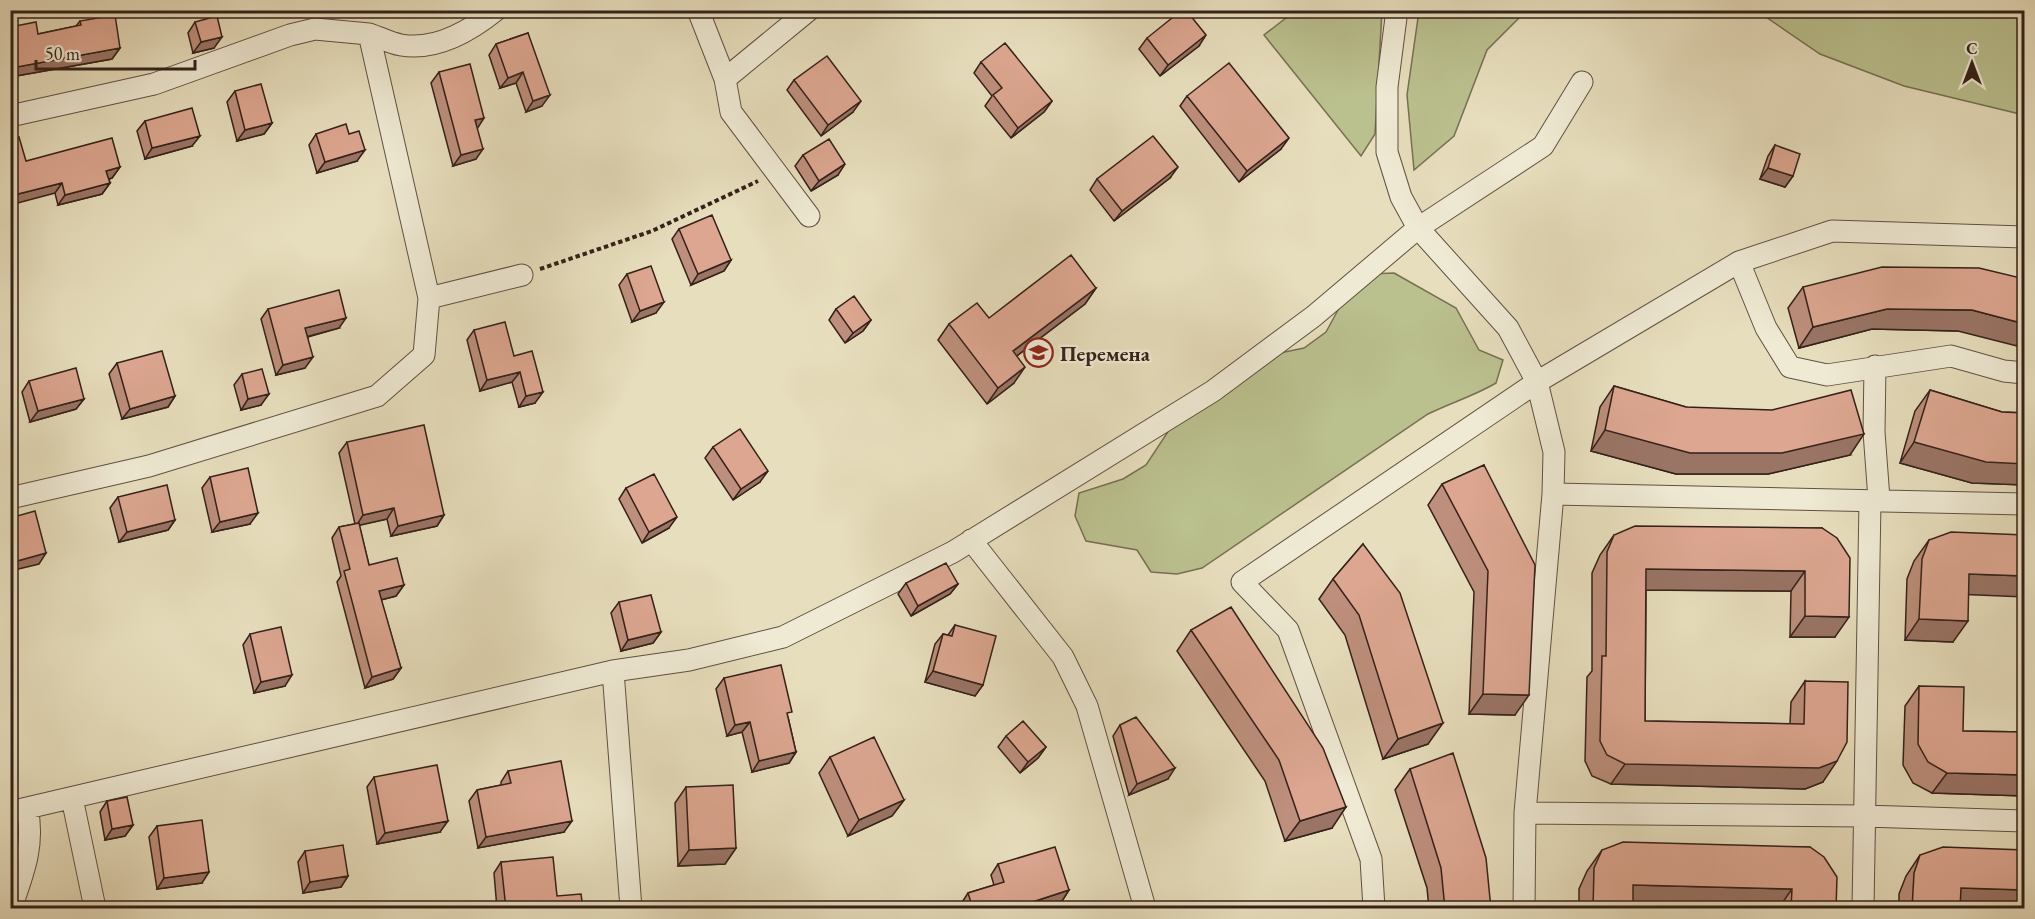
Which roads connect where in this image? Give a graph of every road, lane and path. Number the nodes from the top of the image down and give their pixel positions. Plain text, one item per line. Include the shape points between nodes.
1 (496, 10) edge
2 (698, 10) edge
3 (808, 10) edge
4 (1397, 10) edge
5 (369, 34) junction
6 (725, 79) junction
7 (1582, 82) dead end
8 (10, 116) edge
9 (776, 173) junction
10 (809, 216) dead end
11 (1418, 228) junction
12 (2025, 237) edge
13 (1739, 262) junction
14 (522, 275) joint
15 (429, 298) junction
16 (1875, 366) junction
17 (2025, 373) edge
18 (1537, 382) junction
19 (1553, 494) junction
20 (10, 498) edge
21 (1874, 500) junction
22 (2025, 504) edge
23 (971, 540) junction
24 (613, 671) junction
25 (72, 798) junction
26 (19, 810) edge
27 (1525, 813) junction
28 (1864, 816) junction
29 (2025, 821) edge
30 (11, 909) edge
31 (95, 909) edge
32 (631, 909) edge
33 (1145, 909) edge
34 (1374, 909) edge
35 (1524, 909) edge
36 (1863, 909) edge

1 - 5 street via 471,30 431,45 401,45
2 - 6 street
3 - 6 street
4 - 11 street via 1387,87 1387,152 1401,197
5 - 8 street via 315,29 154,84
5 - 15 street
6 - 9 street via 731,112
7 - 11 street via 1543,146
9 - 10 street
9 - 14 path via 652,231
11 - 18 street via 1508,328
11 - 23 street via 1314,316 1213,391
12 - 13 street via 1832,231
13 - 16 street via 1766,328 1790,367 1827,375
13 - 18 street
14 - 15 street
15 - 20 street via 424,355 377,396 149,466
16 - 17 street via 1952,356
16 - 21 street
18 - 19 street via 1554,453
18 - 34 street via 1242,582 1288,630 1371,859
19 - 21 street
19 - 27 street
21 - 22 street
21 - 28 street
23 - 24 street via 783,637 689,660
23 - 33 street via 1063,657 1087,706
24 - 25 street
24 - 32 street
25 - 26 street
25 - 31 street
26 - 30 street via 32,829 30,852
27 - 28 street
27 - 35 street
28 - 29 street
28 - 36 street

